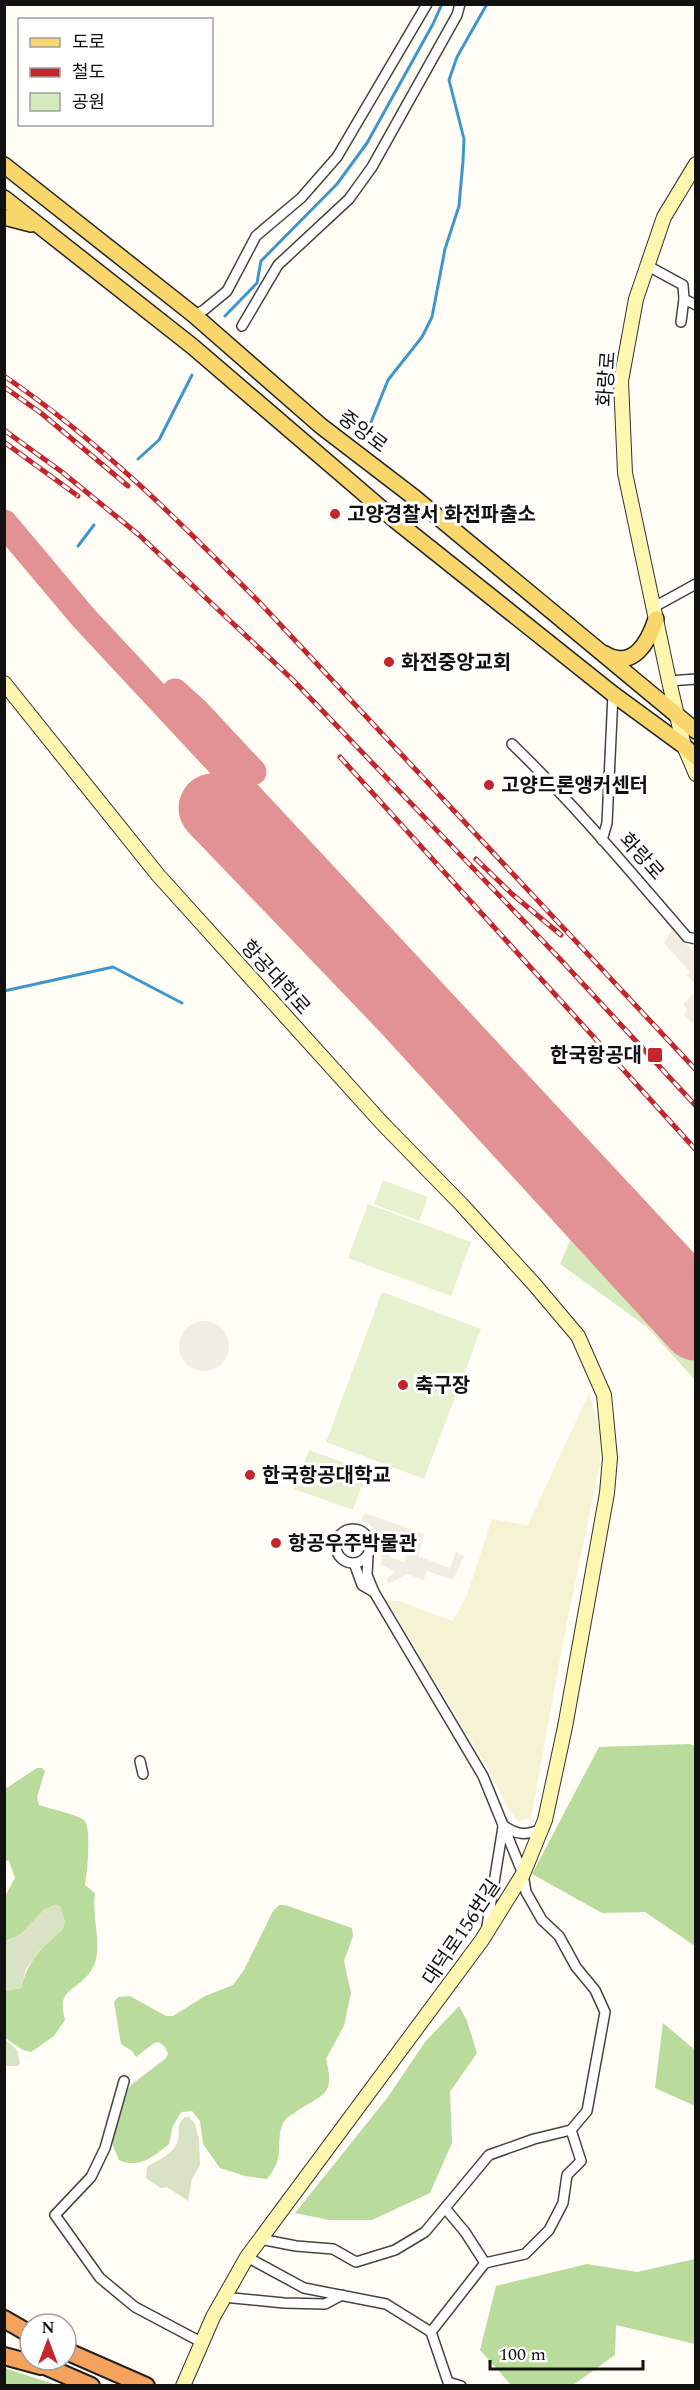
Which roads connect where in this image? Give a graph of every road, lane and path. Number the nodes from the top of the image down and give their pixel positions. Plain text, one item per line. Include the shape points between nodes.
1 (427, 4) edge
2 (460, 4) edge
3 (696, 164) edge
4 (4, 165) edge
5 (4, 198) edge
6 (4, 217) edge
7 (40, 227) junction
8 (648, 266) junction
9 (684, 299) junction
10 (696, 305) edge
11 (194, 315) junction
12 (681, 322) dead end
13 (242, 326) dead end
14 (696, 584) edge
15 (655, 613) junction
16 (594, 648) junction
17 (696, 679) edge
18 (669, 681) junction
19 (4, 683) edge
20 (614, 694) junction
21 (677, 714) junction
22 (696, 731) edge
23 (512, 744) dead end
24 (684, 746) junction
25 (696, 757) edge
26 (696, 774) edge
27 (602, 840) junction
28 (696, 939) edge
29 (368, 1555) junction
30 (354, 1563) junction
31 (374, 1592) junction
32 (140, 1761) dead end
33 (143, 1774) dead end
34 (503, 1824) junction
35 (541, 1829) junction
36 (523, 1874) junction
37 (485, 1935) junction
38 (123, 2081) dead end
39 (571, 2130) junction
40 (445, 2208) junction
41 (260, 2239) junction
42 (247, 2257) junction
43 (485, 2263) junction
44 (342, 2295) junction
45 (223, 2297) junction
46 (4, 2319) edge
47 (18, 2327) edge
48 (431, 2332) junction
49 (201, 2342) junction
50 (4, 2349) edge
51 (18, 2355) edge
52 (78, 2356) edge
53 (60, 2372) edge
54 (448, 2384) edge
55 (91, 2385) edge
56 (146, 2385) edge
57 (183, 2385) edge
58 (461, 2385) edge

1 - 11 street via 337,157 301,198 256,236 227,291
2 - 13 street via 372,167 349,199 278,265
3 - 8 street, 화랑로 via 664,217
4 - 11 main road, 중앙로
5 - 7 main road
6 - 7 main road
7 - 20 main road via 192,346 405,528
8 - 9 street via 682,285
8 - 15 street, 화랑로 via 636,299 621,381 625,473
9 - 10 street
9 - 12 street
11 - 16 main road, 중앙로 via 321,426 415,498
14 - 15 street
15 - 16 main road via 644,648 633,657 611,658
15 - 18 street, 화랑로
16 - 21 main road, 중앙로
17 - 18 street
18 - 21 street, 화랑로
19 - 35 street, 항공대학로 via 158,875 578,1336 604,1395 610,1458 565,1727
20 - 24 main road
20 - 27 street via 607,823
21 - 22 main road, 중앙로
21 - 24 street, 화랑로
23 - 27 street, 화랑로
24 - 25 main road
24 - 26 street, 화랑로
27 - 28 street, 화랑로 via 687,937
29 - 30 street
29 - 30 street via 371,1544 366,1534 356,1529 345,1531 336,1550 342,1559
29 - 31 street via 367,1575
30 - 31 street via 362,1585
31 - 34 street, 대덕로156번길 via 483,1776
32 - 33 street
34 - 35 street via 520,1834
34 - 36 street, 대덕로156번길
34 - 37 street
35 - 36 street, 항공대학로
36 - 37 street, 대덕로156번길
36 - 39 street via 526,1892 542,1920 559,1936 605,2012 587,2112
37 - 41 street, 대덕로156번길
38 - 49 street via 105,2148 91,2177 55,2215 100,2278 135,2307
39 - 40 street via 489,2155
39 - 43 street via 581,2161 567,2175 563,2203 549,2230 525,2254
40 - 41 street via 425,2232 395,2250 356,2262 333,2249
40 - 43 street
41 - 42 street, 대덕로156번길
42 - 44 street via 304,2288
42 - 45 street, 대덕로156번길
43 - 48 street
44 - 45 street via 325,2304
44 - 48 street via 386,2304
45 - 49 street, 대덕로156번길
46 - 47 highway
48 - 54 street
49 - 57 street, 대덕로156번길
50 - 51 highway
52 - 56 highway
53 - 55 highway
54 - 58 street

